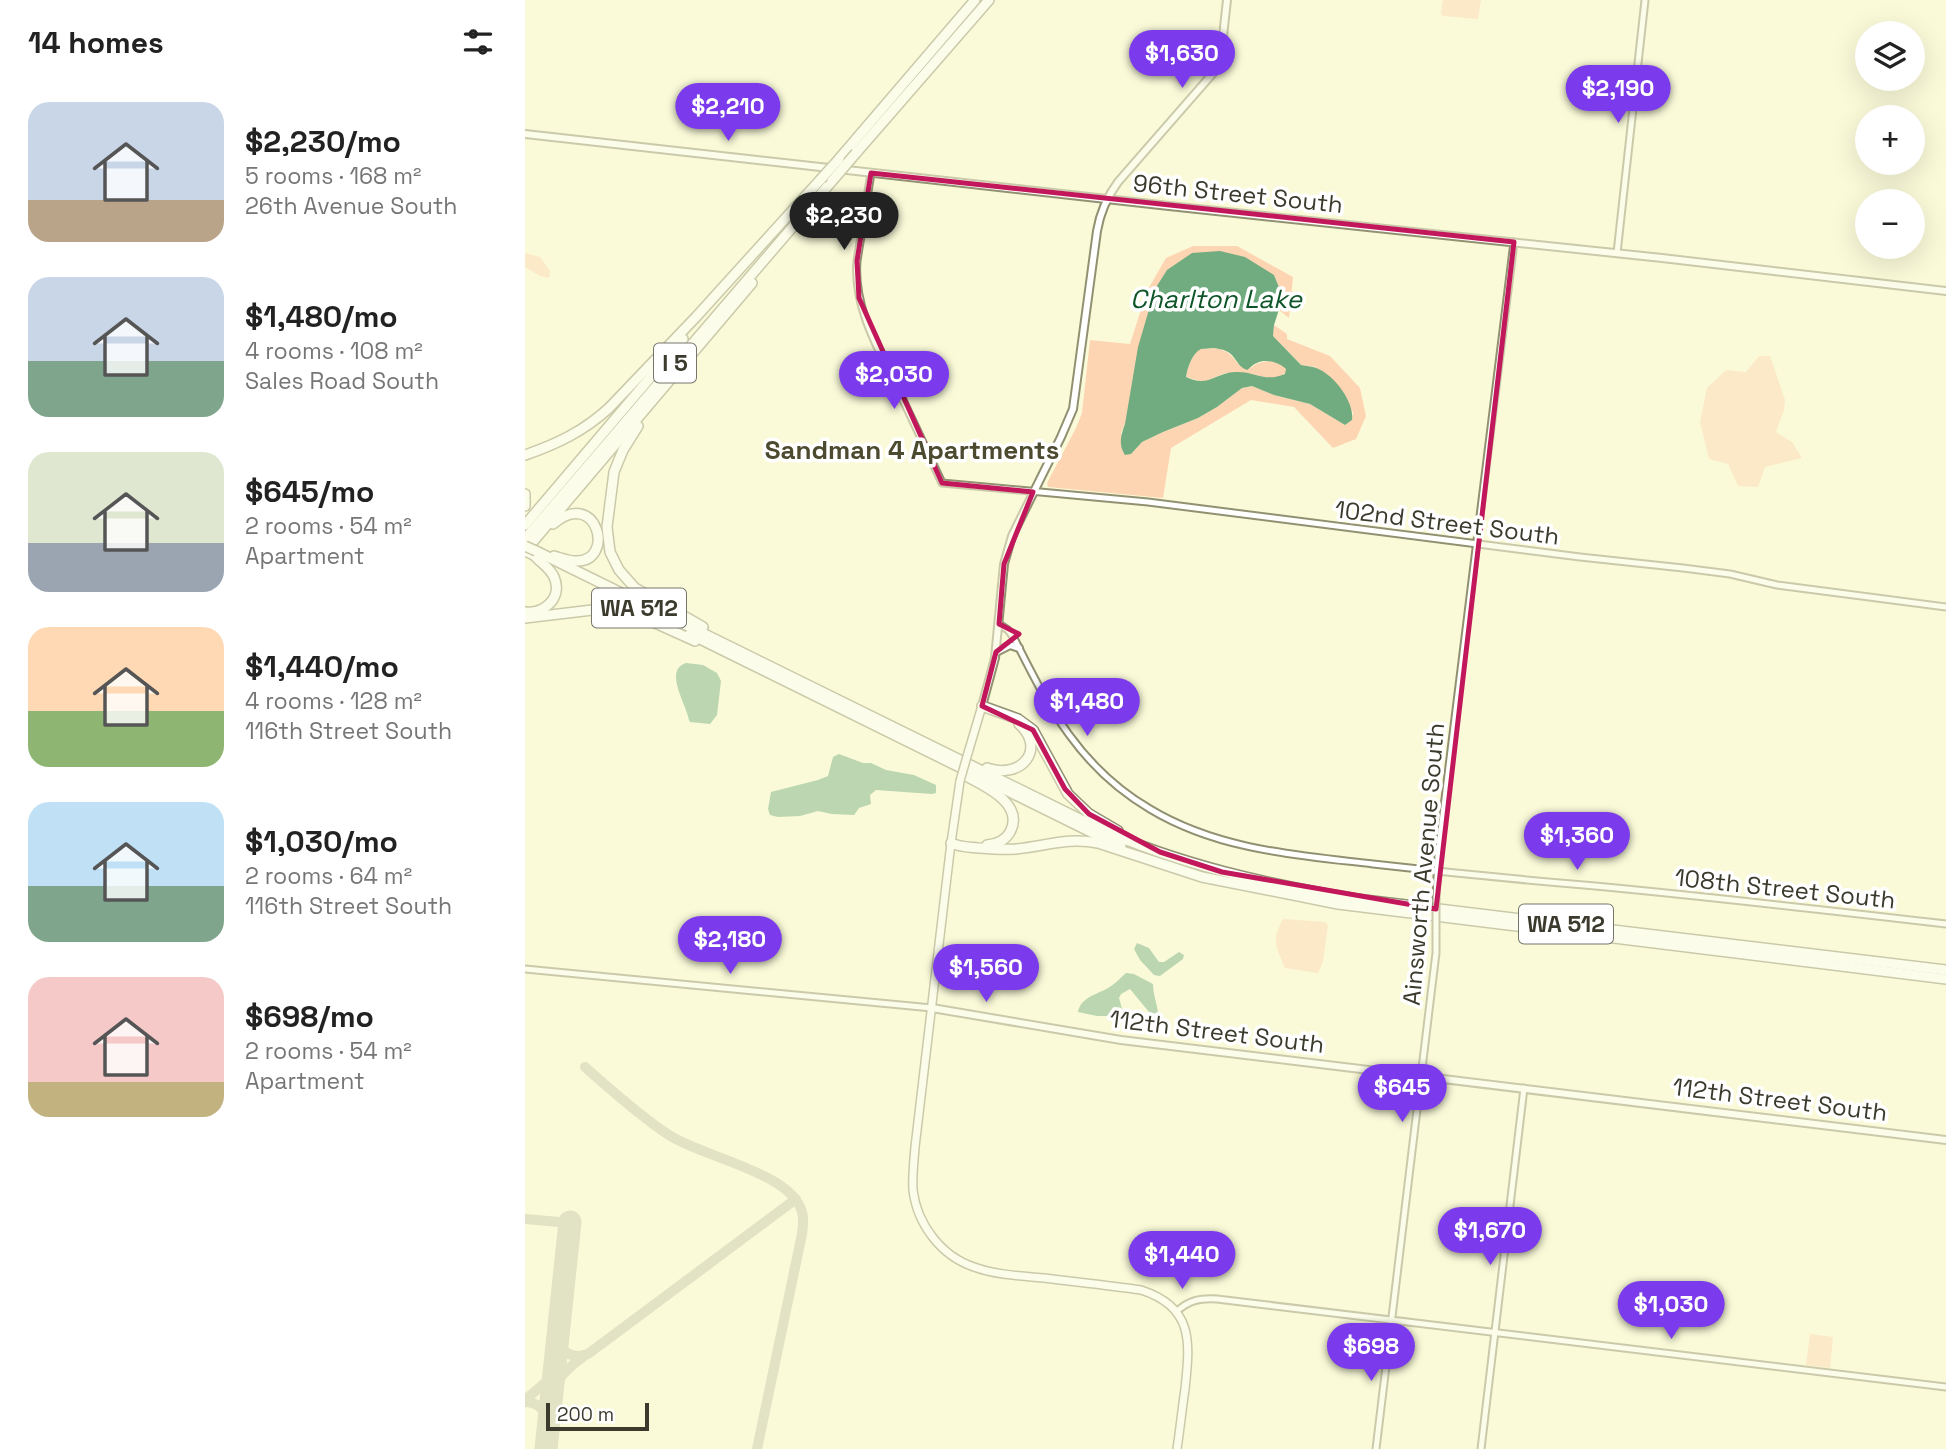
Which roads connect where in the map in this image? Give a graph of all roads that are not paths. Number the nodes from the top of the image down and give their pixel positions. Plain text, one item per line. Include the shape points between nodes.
1 (975, 0) edge
2 (989, 0) edge
3 (1227, 0) edge
4 (1645, 0) edge
5 (525, 134) edge
6 (871, 173) junction
7 (826, 183) junction
8 (1107, 199) junction
9 (770, 237) junction
10 (1514, 242) junction
11 (1617, 253) junction
12 (1946, 292) edge
13 (671, 379) junction
14 (525, 454) edge
15 (1033, 492) junction
16 (525, 494) edge
17 (525, 506) edge
18 (525, 525) edge
19 (538, 536) junction
20 (525, 539) edge
21 (1476, 544) junction
22 (529, 551) edge
23 (1946, 607) edge
24 (525, 611) edge
25 (525, 618) edge
26 (999, 624) junction
27 (1019, 648) junction
28 (996, 652) junction
29 (745, 657) junction
30 (981, 709) junction
31 (919, 743) junction
32 (951, 843) junction
33 (1160, 852) junction
34 (1436, 871) junction
35 (1235, 884) junction
36 (1946, 924) edge
37 (525, 969) edge
38 (1945, 974) edge
39 (932, 1008) junction
40 (1421, 1076) junction
41 (1524, 1088) junction
42 (1946, 1140) edge
43 (1176, 1312) junction
44 (1392, 1320) junction
45 (1496, 1333) junction
46 (1946, 1387) edge
47 (1177, 1449) edge
48 (1376, 1449) edge
49 (1481, 1449) edge

1 - 7 highway, I 5, bridge via 839,159
2 - 7 highway, I 5, bridge
3 - 8 main road via 1216,68
4 - 11 street
5 - 6 main road, 96th Street South
6 - 8 main road, 96th Street South
6 - 15 street, 102nd Street South via 856,274 859,298 942,483
7 - 9 highway, I 5
7 - 13 highway via 782,247
7 - 20 highway, I 5
8 - 10 main road, 96th Street South
8 - 15 main road via 1097,231 1073,409
9 - 14 highway via 609,408 582,430
9 - 18 highway, I 5
10 - 11 main road, 96th Street South
10 - 21 street, Ainsworth Avenue South
11 - 12 main road, 96th Street South
13 - 19 highway
13 - 29 highway via 617,463 607,527 610,549 617,567 635,588 725,639
15 - 21 street, 102nd Street South
15 - 26 main road via 1008,547
16 - 17 highway
19 - 22 highway
19 - 22 highway via 575,513 593,521 599,538 594,553 580,561
21 - 23 street, 102nd Street South via 1718,572 1788,587
21 - 34 street, Ainsworth Avenue South
22 - 24 highway via 552,574 556,591 544,608
22 - 29 highway, WA 512
25 - 29 highway via 622,610 705,646
26 - 27 street, 108th Street South
26 - 28 main road
27 - 28 main road via 1010,645
27 - 34 street, 108th Street South via 1073,743 1104,775 1147,808 1235,845
28 - 30 main road
29 - 31 highway, WA 512
30 - 31 highway via 1025,730 1030,750 1020,766 997,771
30 - 32 main road, bridge via 960,780
30 - 33 highway via 1019,719 1033,730 1065,789 1084,810
31 - 32 highway via 929,755 1000,797 1012,811 1011,831 1002,842
31 - 33 highway, WA 512 via 1098,828
31 - 35 highway, WA 512 via 1093,833
32 - 35 highway via 1017,849 1089,841
32 - 39 main road
33 - 38 highway, WA 512 via 1257,881 1356,899
34 - 36 street, 108th Street South
34 - 40 street, Ainsworth Avenue South, bridge via 1435,959
35 - 38 highway, WA 512 via 1338,904
37 - 39 street, 112th Street South
39 - 40 main road, 112th Street South via 1121,1040
39 - 43 main road via 913,1176 921,1217 937,1242 969,1265 1140,1290
40 - 41 main road, 112th Street South
40 - 44 street, Ainsworth Avenue South
41 - 42 main road, 112th Street South
41 - 45 street
43 - 44 street via 1187,1303 1206,1298
43 - 47 main road via 1188,1344
44 - 45 street
44 - 48 street, Ainsworth Avenue South
45 - 46 street
45 - 49 street

